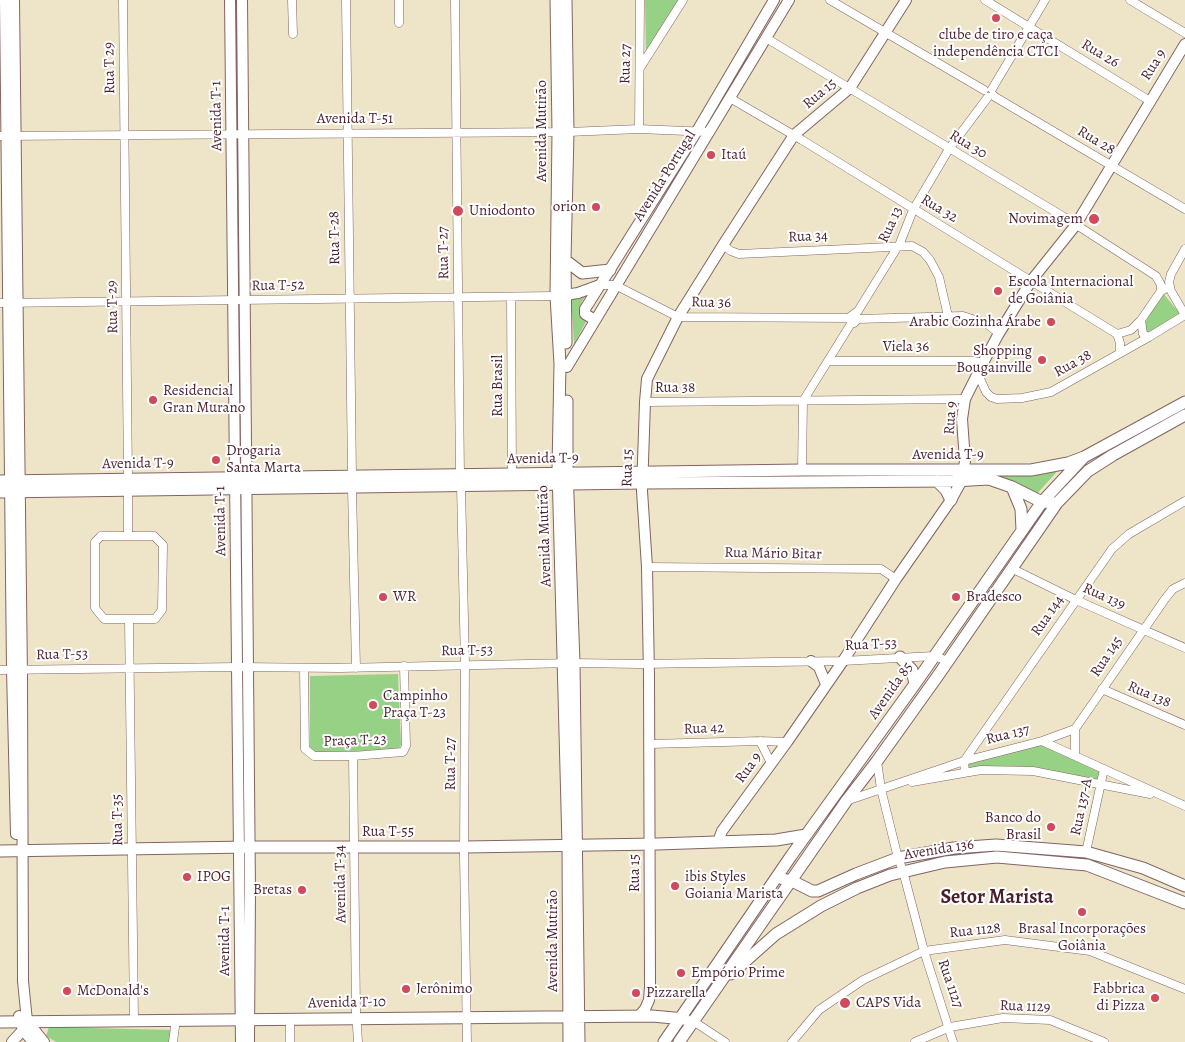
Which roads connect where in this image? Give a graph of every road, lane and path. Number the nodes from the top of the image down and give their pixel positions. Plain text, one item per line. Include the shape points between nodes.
1 (5, 0) edge
2 (14, 0) edge
3 (123, 0) edge
4 (230, 0) edge
5 (242, 0) edge
6 (292, 0) edge
7 (346, 0) edge
8 (399, 0) edge
9 (455, 0) edge
10 (556, 0) edge
11 (566, 0) edge
12 (640, 0) edge
13 (683, 0) edge
14 (774, 0) edge
15 (789, 0) edge
16 (830, 0) edge
17 (906, 0) edge
18 (985, 0) edge
19 (1045, 0) edge
20 (1130, 0) edge
21 (399, 23) dead end
22 (1029, 27) junction
23 (886, 32) junction
24 (1185, 33) edge
25 (292, 34) dead end
26 (766, 38) junction
27 (1185, 44) edge
28 (639, 69) junction
29 (850, 88) junction
30 (989, 92) junction
31 (730, 98) junction
32 (1150, 100) junction
33 (639, 129) junction
34 (457, 132) junction
35 (563, 132) junction
36 (697, 132) junction
37 (710, 132) junction
38 (348, 133) junction
39 (232, 134) junction
40 (243, 134) junction
41 (124, 135) junction
42 (794, 135) junction
43 (8, 136) edge
44 (948, 149) junction
45 (1112, 166) junction
46 (913, 210) junction
47 (1185, 210) edge
48 (1075, 226) junction
49 (723, 245) junction
50 (900, 245) junction
51 (1185, 249) edge
52 (565, 260) junction
53 (610, 270) junction
54 (1171, 274) junction
55 (1156, 276) junction
56 (1031, 281) junction
57 (600, 285) junction
58 (616, 285) junction
59 (1171, 291) junction
60 (1161, 292) junction
61 (561, 296) junction
62 (511, 297) junction
63 (458, 298) junction
64 (350, 299) junction
65 (239, 300) junction
66 (126, 301) junction
67 (9, 303) edge
68 (1185, 315) edge
69 (948, 316) junction
70 (678, 317) junction
71 (853, 319) junction
72 (595, 320) junction
73 (1141, 320) junction
74 (1117, 334) junction
75 (998, 335) junction
76 (1150, 337) junction
77 (1120, 354) junction
78 (828, 361) junction
79 (984, 363) junction
80 (567, 367) junction
81 (978, 374) junction
82 (810, 390) junction
83 (965, 399) junction
84 (803, 401) junction
85 (825, 401) junction
86 (645, 402) junction
87 (1185, 402) edge
88 (1185, 416) edge
89 (1084, 457) junction
90 (802, 470) junction
91 (512, 474) junction
92 (352, 475) junction
93 (964, 475) junction
94 (643, 478) junction
95 (460, 480) junction
96 (563, 480) junction
97 (937, 481) junction
98 (241, 483) junction
99 (128, 485) junction
100 (10, 486) edge
101 (1012, 487) junction
102 (352, 488) junction
103 (951, 500) junction
104 (1185, 501) edge
105 (1042, 502) junction
106 (1058, 503) junction
107 (1022, 530) junction
108 (128, 535) junction
109 (647, 566) junction
110 (1012, 569) junction
111 (896, 579) junction
112 (1185, 583) edge
113 (1076, 600) junction
114 (129, 619) junction
115 (1143, 630) junction
116 (1185, 648) edge
117 (934, 656) junction
118 (900, 657) junction
119 (810, 661) junction
120 (843, 661) junction
121 (948, 662) junction
122 (569, 663) junction
123 (648, 664) junction
124 (465, 665) junction
125 (404, 666) junction
126 (243, 667) junction
127 (128, 668) junction
128 (304, 668) junction
129 (356, 668) junction
130 (0, 670) edge
131 (17, 670) junction
132 (826, 684) junction
133 (915, 684) junction
134 (1102, 689) junction
135 (1185, 725) edge
136 (1075, 729) junction
137 (760, 741) junction
138 (1042, 741) junction
139 (787, 742) junction
140 (650, 744) junction
141 (353, 756) junction
142 (1075, 756) junction
143 (878, 761) junction
144 (964, 761) junction
145 (771, 763) junction
146 (1104, 769) junction
147 (965, 772) junction
148 (1102, 784) junction
149 (881, 789) junction
150 (1164, 797) junction
151 (847, 800) junction
152 (1185, 806) edge
153 (806, 835) junction
154 (776, 840) junction
155 (718, 842) junction
156 (650, 844) junction
157 (572, 845) junction
158 (354, 846) junction
159 (245, 847) junction
160 (465, 847) junction
161 (132, 848) junction
162 (20, 850) junction
163 (0, 851) edge
164 (1086, 852) junction
165 (791, 856) junction
166 (898, 858) junction
167 (798, 869) junction
168 (903, 871) junction
169 (776, 878) junction
170 (790, 881) junction
171 (1185, 886) edge
172 (808, 890) junction
173 (1185, 904) edge
174 (924, 950) junction
175 (723, 979) junction
176 (1185, 989) edge
177 (356, 1015) junction
178 (467, 1015) junction
179 (639, 1016) junction
180 (652, 1016) junction
181 (574, 1017) junction
182 (290, 1018) junction
183 (680, 1018) junction
184 (176, 1019) junction
185 (246, 1019) junction
186 (134, 1020) junction
187 (45, 1021) junction
188 (693, 1021) junction
189 (0, 1022) edge
190 (23, 1024) junction
191 (950, 1027) junction
192 (665, 1040) edge
193 (39, 1041) edge
194 (12, 1042) edge
195 (173, 1042) edge
196 (241, 1042) edge
197 (249, 1042) edge
198 (290, 1042) edge
199 (358, 1042) edge
200 (467, 1042) edge
201 (569, 1042) edge
202 (579, 1042) edge
203 (679, 1042) edge
204 (724, 1042) edge
205 (792, 1042) edge
206 (915, 1042) edge
207 (954, 1042) edge
208 (1104, 1042) edge

1 - 43 main road
2 - 43 main road
3 - 41 street, Rua T 29
4 - 39 main road, Avenida T-1
5 - 40 main road, Avenida T-1
6 - 25 street
7 - 38 street, Rua T-28
8 - 21 street
9 - 34 street, Rua T-27
10 - 35 main road, Avenida Mutirão
11 - 35 main road, Avenida Mutirão
12 - 28 street, Rua 27
13 - 28 street
14 - 36 main road, Avenida Portugal
15 - 26 main road, Avenida Portugal
16 - 23 street, Rua 28
17 - 23 main road, Rua 15
18 - 22 street, Rua 26
19 - 22 street, Rua 13
20 - 24 street
22 - 30 street, Rua 13
22 - 32 street, Rua 26
23 - 29 main road, Rua 15
23 - 30 street, Rua 28
26 - 29 street, Rua 30
26 - 31 main road, Avenida Portugal
27 - 32 main road, Rua 9
28 - 33 street, Rua 27
29 - 42 main road, Rua 15
29 - 44 street, Rua 30
30 - 44 street, Rua 13
30 - 45 street, Rua 28
31 - 37 main road, Avenida Portugal
31 - 42 street, Rua 32
32 - 45 main road, Rua 9
33 - 35 street, Avenida T-51
33 - 36 street, Avenida T-51
34 - 35 street, Avenida T-51
34 - 38 street, Avenida T-51
34 - 63 street, Rua T-27
35 - 52 main road, Avenida Mutirão
35 - 61 main road, Avenida Mutirão
36 - 37 street, Avenida T-51
36 - 53 main road, Avenida Portugal
37 - 58 main road, Avenida Portugal
38 - 40 street, Avenida T-51
38 - 64 street, Rua T-28
39 - 40 street, Avenida T-51
39 - 41 street, Avenida T-51
39 - 65 main road, Avenida T-1
40 - 65 main road, Avenida T-1
41 - 43 street, Avenida T-51
41 - 66 street, Rua T-29
42 - 46 street, Rua 32
42 - 49 main road, Rua 15
43 - 67 main road
44 - 46 street, Rua 13
44 - 48 street, Rua 30
45 - 47 street, Rua 28
45 - 48 main road, Rua 9
46 - 50 street, Rua 13
46 - 56 street, Rua 32
48 - 55 street, Rua 30
48 - 56 main road, Rua 9
49 - 50 street, Rua 34 via 739,254
49 - 70 main road, Rua 15
50 - 69 street via 912,246 930,260 939,277
50 - 71 street, Rua 13
51 - 54 street
52 - 53 main road via 582,273
52 - 61 main road, Avenida Mutirão
53 - 57 main road, Avenida Portugal
54 - 55 street
54 - 59 street
55 - 60 street
56 - 74 street, Rua 32
56 - 75 main road, Rua 9
57 - 58 street, Rua 36
57 - 61 main road, Rua 36
57 - 72 main road, Avenida Portugal via 585,309 585,314
58 - 70 street, Rua 36
58 - 72 main road, Avenida Portugal
59 - 60 street
59 - 68 street
60 - 73 street
61 - 62 street, Rua T-52
61 - 80 main road, Avenida Mutirão
61 - 96 main road, Avenida Mutirão
62 - 63 street, Rua T-52
62 - 91 street, Rua Brasil
63 - 64 street, Rua T-52
63 - 95 street, Rua T-27
64 - 65 street, Rua T-52
64 - 92 street, Rua T-28
65 - 66 street, Rua T-52
65 - 98 main road, Avenida T-1
66 - 67 street, Rua T-52
66 - 99 street, Rua T-29
67 - 100 main road
68 - 76 street, Rua 38
69 - 71 street, Rua 36
69 - 75 street, Rua 36 via 978,320 992,327
70 - 71 street, Rua 36
70 - 86 main road, Rua 15 via 647,379
71 - 78 street, Rua 13
72 - 80 main road, Avenida Portugal
73 - 74 street via 1131,330
73 - 76 street via 1143,334
74 - 77 street
75 - 79 main road, Rua 9
76 - 77 street, Rua 38
77 - 81 street, Rua 38 via 1051,392 1022,398 991,397
78 - 79 street, Viela 36
78 - 82 street, Rua 13
79 - 81 main road, Rua 9
80 - 96 main road, Avenida Mutirão
81 - 83 main road, Rua 9
82 - 84 street, Rua 13
82 - 85 street
83 - 85 street, Rua 38
83 - 93 main road, Rua 9 via 962,420
84 - 85 street, Rua 38
84 - 86 street, Rua 38
84 - 90 street
86 - 94 main road, Rua 15
87 - 89 main road, Avenida 85
88 - 106 main road, Avenida 85 via 1088,472
89 - 93 main road, Avenida T-9 via 1031,470
89 - 105 main road, Avenida 85
90 - 93 main road, Avenida T-9
90 - 94 main road, Avenida T-9
91 - 95 main road, Avenida T-9
91 - 96 main road, Avenida T-9
92 - 95 main road, Avenida T-9
92 - 98 main road, Avenida T-9
93 - 97 main road, Avenida T-9
93 - 101 main road, Avenida T-9
93 - 103 main road, Rua 9
94 - 96 main road, Avenida T-9
94 - 97 main road, Avenida T-9
94 - 109 main road, Rua 15
95 - 96 main road, Avenida T-9
95 - 102 main road, Avenida T-9
95 - 124 street, Rua T-27
96 - 122 main road, Avenida Mutirão
97 - 103 main road
98 - 99 main road, Avenida T-9
98 - 102 main road, Avenida T-9
98 - 126 main road, Avenida T-1
99 - 100 main road, Avenida T-9
99 - 108 street, Rua T-29
100 - 131 main road
101 - 105 main road, Avenida T-9
101 - 107 main road via 1021,509
102 - 129 street
103 - 111 main road, Rua 9
104 - 113 street, Rua 144 via 1112,548
105 - 106 main road, Avenida T-9
105 - 107 main road, Avenida 85
106 - 110 main road, Avenida 85
107 - 117 main road, Avenida 85
108 - 114 street via 101,536 95,542 95,608 104,619
108 - 114 street via 154,536 163,545 162,610 154,619
109 - 111 street, Rua Mário Bitar via 881,570
109 - 123 main road, Rua 15
110 - 113 street, Rua 139
110 - 121 main road, Avenida 85
111 - 120 main road, Rua 9
112 - 115 street, Rua 145 via 1173,588
113 - 115 street, Rua 139
113 - 144 street, Rua 144
114 - 127 street, Rua T-35
115 - 116 street, Rua 139
115 - 134 street, Rua 145
117 - 118 street, Rua T-53
117 - 121 street
117 - 133 main road, Avenida 85
118 - 120 street, Rua T-53
118 - 133 main road via 912,670
119 - 120 street, Rua T-53
119 - 123 street, Rua T-53
119 - 132 main road via 819,667
120 - 132 main road, Rua 9
121 - 143 main road, Avenida 85
122 - 123 street, Rua T-53
122 - 124 street, Rua T-53
122 - 157 main road, Avenida Mutirão
123 - 140 main road, Rua 15
124 - 125 street, Rua T-53
124 - 160 street, Rua T-27
125 - 129 street, Rua T-53
125 - 141 street, Praça T-23 via 406,746 403,752
126 - 127 street, Rua T-53
126 - 128 street, Rua T-53
126 - 159 main road, Avenida T-1
127 - 131 street, Rua T-53
127 - 161 street, Rua T-35
128 - 129 street, Rua T-53
128 - 141 street, Praça T-23 via 305,749 314,756
130 - 131 street, Rua T-53
131 - 162 main road
132 - 139 main road, Rua 9
133 - 153 main road, Avenida 85
134 - 135 street, Rua 138
134 - 136 street, Rua 145
136 - 138 street
136 - 142 street
137 - 139 street, Rua 42
137 - 140 street, Rua 42
137 - 145 street
138 - 142 street, Rua 137
138 - 144 street, Rua 137
139 - 145 main road, Rua 9
140 - 156 main road, Rua 15
141 - 158 street, Avenida T-34
142 - 146 street, Rua 137
143 - 149 street, Rua 1127
143 - 151 main road, Avenida 85
144 - 147 street
144 - 149 street, Rua 137
145 - 155 main road, Rua 9 via 722,831
146 - 148 street, Rua 137-A
146 - 150 street, Rua 137
147 - 148 street, Rua 137 via 1033,771
147 - 149 street, Rua 137
148 - 150 street, Rua 137
148 - 164 street, Rua 137-A
149 - 151 street, Rua 137
149 - 166 street, Rua 1127
150 - 152 street, Rua 137
151 - 167 main road, Avenida 85
153 - 154 main road, Rua T-55
153 - 165 main road, Avenida 85
154 - 155 main road, Rua T-55
154 - 165 main road
155 - 156 main road, Rua T-55
156 - 157 main road, Rua T-55
156 - 179 main road, Rua 15 via 650,987 649,1000
157 - 160 main road, Rua T-55
157 - 181 main road, Avenida Mutirão
158 - 159 main road, Rua T-55
158 - 160 main road, Rua T-55
158 - 177 street, Avenida T-34
159 - 161 main road, Rua T-55
159 - 185 main road, Avenida T-1
160 - 178 street, Rua T-27
161 - 162 main road, Rua T-55
161 - 186 street, Rua T-35
162 - 163 main road, Rua T-55
162 - 190 main road via 18,1006
164 - 166 main road, Avenida 136 via 996,845 954,848
164 - 171 main road, Avenida 136 via 1143,868
165 - 167 main road
165 - 169 main road, Avenida 85
166 - 168 street, Rua 1127
166 - 172 main road, Avenida 136 via 822,890
167 - 170 main road, Avenida 85
167 - 172 main road
168 - 173 main road, Avenida 136 via 945,862 997,857 1087,865
168 - 174 street, Rua 1127
168 - 175 main road, Avenida 136 via 820,906 776,934
169 - 170 main road
169 - 183 main road, Avenida 85
170 - 172 main road
170 - 175 main road, Avenida 85
174 - 176 street, Rua 1128 via 1005,940 1090,951
174 - 191 street, Rua 1127
174 - 205 street, Rua 1128 via 863,980 819,1010
175 - 188 main road, Avenida 85
177 - 178 main road, Avenida T-10
177 - 182 main road, Avenida T-10
177 - 199 street, Avenida T-34
178 - 181 main road, Avenida T-10
178 - 200 street, Rua T-27
179 - 180 main road, Avenida T-10
179 - 181 main road, Avenida T-10
180 - 183 main road, Avenida T-10
180 - 192 main road via 665,1025
181 - 201 main road, Avenida Mutirão
181 - 202 main road, Avenida Mutirão
182 - 185 main road, Avenida T-10
182 - 198 street
183 - 188 main road, Avenida T-10
183 - 192 main road, Avenida 85
184 - 185 main road, Avenida T-10
184 - 186 main road, Avenida T-10
184 - 195 street
185 - 196 main road, Avenida T-1
185 - 197 main road, Avenida T-1
186 - 187 main road, Avenida T-10
187 - 190 main road, Avenida T-10
187 - 193 main road
188 - 203 main road, Avenida 85
188 - 204 street
189 - 190 main road, Avenida T-10
190 - 193 main road
190 - 194 main road
191 - 206 street, Rua 1129
191 - 207 street, Rua 1127
191 - 208 street, Rua 1129 via 1003,1018 1050,1020

